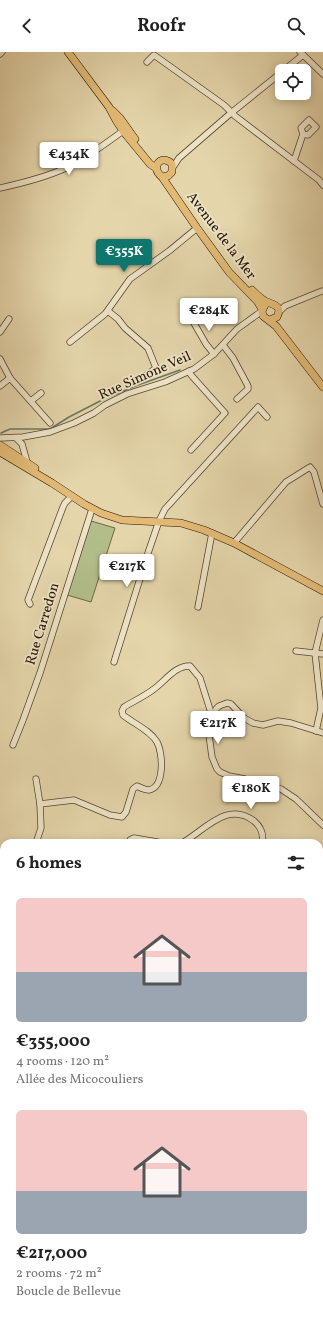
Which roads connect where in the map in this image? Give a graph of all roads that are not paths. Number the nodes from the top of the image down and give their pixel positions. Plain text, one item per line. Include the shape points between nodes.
1 (68, 52) edge
2 (301, 54) edge
3 (148, 62) dead end
4 (290, 64) edge
5 (323, 74) edge
6 (275, 77) edge
7 (108, 107) junction
8 (231, 113) junction
9 (124, 131) junction
10 (303, 134) dead end
11 (179, 158) junction
12 (160, 161) junction
13 (168, 161) junction
14 (294, 161) junction
15 (173, 167) junction
16 (156, 168) junction
17 (170, 175) junction
18 (162, 177) junction
19 (321, 178) edge
20 (323, 185) edge
21 (0, 188) edge
22 (197, 228) junction
23 (322, 291) edge
24 (262, 310) junction
25 (108, 311) junction
26 (274, 311) junction
27 (191, 318) dead end
28 (9, 319) dead end
29 (0, 332) edge
30 (70, 342) dead end
31 (223, 345) junction
32 (214, 354) junction
33 (0, 359) edge
34 (189, 371) junction
35 (144, 376) dead end
36 (10, 378) junction
37 (0, 386) edge
38 (323, 387) edge
39 (41, 393) dead end
40 (237, 399) dead end
41 (31, 401) junction
42 (267, 417) dead end
43 (50, 423) dead end
44 (0, 438) edge
45 (16, 438) junction
46 (0, 445) edge
47 (191, 450) dead end
48 (0, 452) edge
49 (27, 462) junction
50 (52, 483) junction
51 (321, 491) edge
52 (69, 495) junction
53 (323, 504) edge
54 (92, 509) junction
55 (159, 521) junction
56 (212, 533) junction
57 (234, 543) junction
58 (322, 591) edge
59 (30, 604) dead end
60 (198, 607) dead end
61 (323, 620) edge
62 (296, 651) dead end
63 (315, 653) junction
64 (323, 654) edge
65 (114, 662) dead end
66 (212, 716) junction
67 (316, 731) junction
68 (323, 733) edge
69 (13, 745) dead end
70 (36, 780) dead end
71 (40, 804) junction
72 (323, 825) edge
73 (37, 839) edge
74 (188, 839) edge
75 (263, 839) edge

1 - 7 main road
2 - 4 street
2 - 5 street
3 - 8 street via 154,54
6 - 8 street
7 - 9 main road
7 - 12 main road via 120,118 151,158
8 - 11 street
8 - 14 street
9 - 16 main road
9 - 21 street via 70,166
10 - 14 street
11 - 13 street
11 - 15 street
12 - 13 main road
12 - 16 main road
13 - 15 main road
14 - 19 street
15 - 17 main road
16 - 18 main road
17 - 18 main road
17 - 26 main road, Avenue de la Mer via 183,204 226,264 242,283
18 - 22 main road, Avenue de la Mer
19 - 20 street
22 - 24 main road, Avenue de la Mer via 229,272 257,301
22 - 25 street via 130,279
23 - 26 street
24 - 26 main road via 266,304
24 - 26 main road, Avenue de la Mer via 265,318
24 - 31 street, Rue Simone Veil
25 - 30 street
25 - 35 street via 148,348 156,368
26 - 38 main road, Avenue de la Mer via 280,324
27 - 32 street
28 - 29 street
31 - 32 street, Rue Simone Veil
31 - 40 street via 248,386
32 - 34 street, Rue Simone Veil
33 - 36 street
34 - 45 street, Rue Simone Veil via 127,394 74,423 41,435
34 - 47 street via 225,413
36 - 37 street
36 - 41 street
39 - 41 street
41 - 43 street
42 - 55 street via 258,407 165,509
44 - 45 street, Rue Simone Veil
45 - 49 street via 22,444
46 - 49 main road
48 - 50 main road
49 - 50 main road
50 - 52 main road
51 - 53 street
51 - 57 street via 310,467 286,482
52 - 54 main road
52 - 59 street via 65,499 28,600
54 - 55 main road via 122,520
54 - 69 street, Rue Carredon via 40,673
55 - 56 main road via 181,523
55 - 65 street
56 - 57 main road
56 - 60 street
57 - 58 main road
61 - 63 street
62 - 63 street
63 - 64 street
63 - 67 street via 321,708
66 - 67 street via 219,706 227,703 253,723 263,725 278,721
66 - 71 street via 200,678 190,666 180,668 154,689 124,707 122,711 158,744 161,753 161,774 152,789 137,786 133,789 122,817 110,815 74,800
66 - 72 street via 210,745 212,757 220,772 281,789
67 - 68 street
70 - 71 street
71 - 73 street via 41,828
74 - 75 street via 225,814 236,814 260,826

